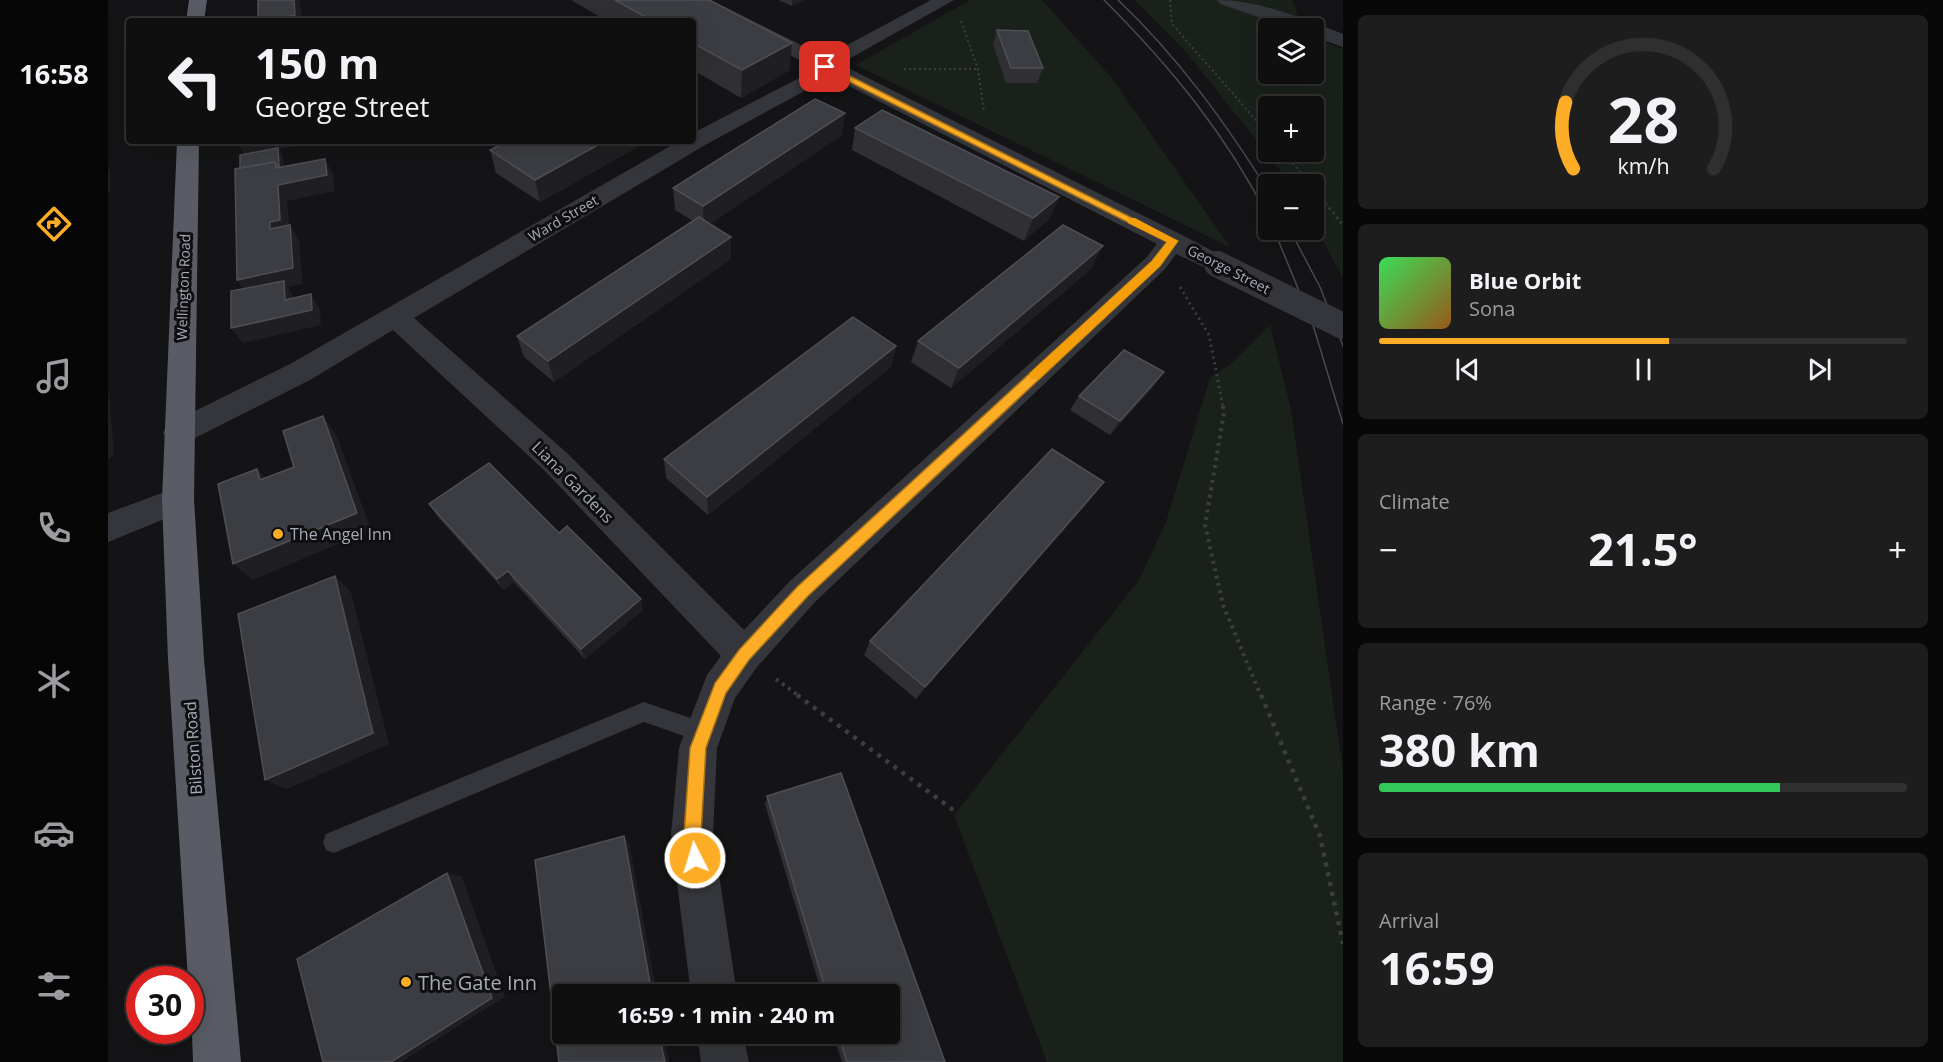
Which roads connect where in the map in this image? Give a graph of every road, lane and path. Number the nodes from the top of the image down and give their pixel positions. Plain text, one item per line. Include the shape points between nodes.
1 (198, 0) edge
2 (697, 0) edge
3 (945, 0) edge
4 (1170, 0) edge
5 (1226, 0) edge
6 (195, 18) edge
7 (1279, 18) edge
8 (960, 20) dead end
9 (1324, 34) edge
10 (1343, 41) edge
11 (825, 67) junction
12 (1258, 122) edge
13 (696, 141) edge
14 (188, 144) edge
15 (690, 144) edge
16 (989, 148) junction
17 (1291, 162) edge
18 (1302, 174) edge
19 (1324, 201) edge
20 (1343, 225) edge
21 (1165, 252) junction
22 (395, 316) junction
23 (1343, 326) edge
24 (178, 433) junction
25 (178, 500) junction
26 (108, 528) edge
27 (744, 655) junction
28 (704, 732) junction
29 (956, 812) dead end
30 (334, 842) dead end
31 (1343, 944) edge
32 (713, 984) edge
33 (722, 1044) edge
34 (217, 1062) edge
35 (725, 1062) edge

1 - 6 highway
2 - 11 street, George Street
3 - 11 street, Ward Street
4 - 12 path via 1172,24
5 - 7 street
8 - 16 path via 978,69
9 - 10 street
11 - 13 street, Ward Street via 812,80
11 - 16 street, George Street
14 - 24 highway, Wellington Road
15 - 22 street, Ward Street
16 - 21 street, George Street
17 - 18 path
19 - 20 path
21 - 23 street, George Street, bridge via 1217,264
21 - 27 street via 802,592
21 - 31 path via 1209,334 1224,413 1205,525 1223,605 1320,836
22 - 24 street, Ward Street via 300,372
22 - 27 street, Liana Gardens via 556,462
24 - 25 highway, Bilston Road
25 - 26 street
25 - 34 highway, Bilston Road via 186,659
27 - 28 street via 720,688
27 - 29 path
28 - 30 lane via 644,712
28 - 32 street via 698,748 692,835
33 - 35 street

